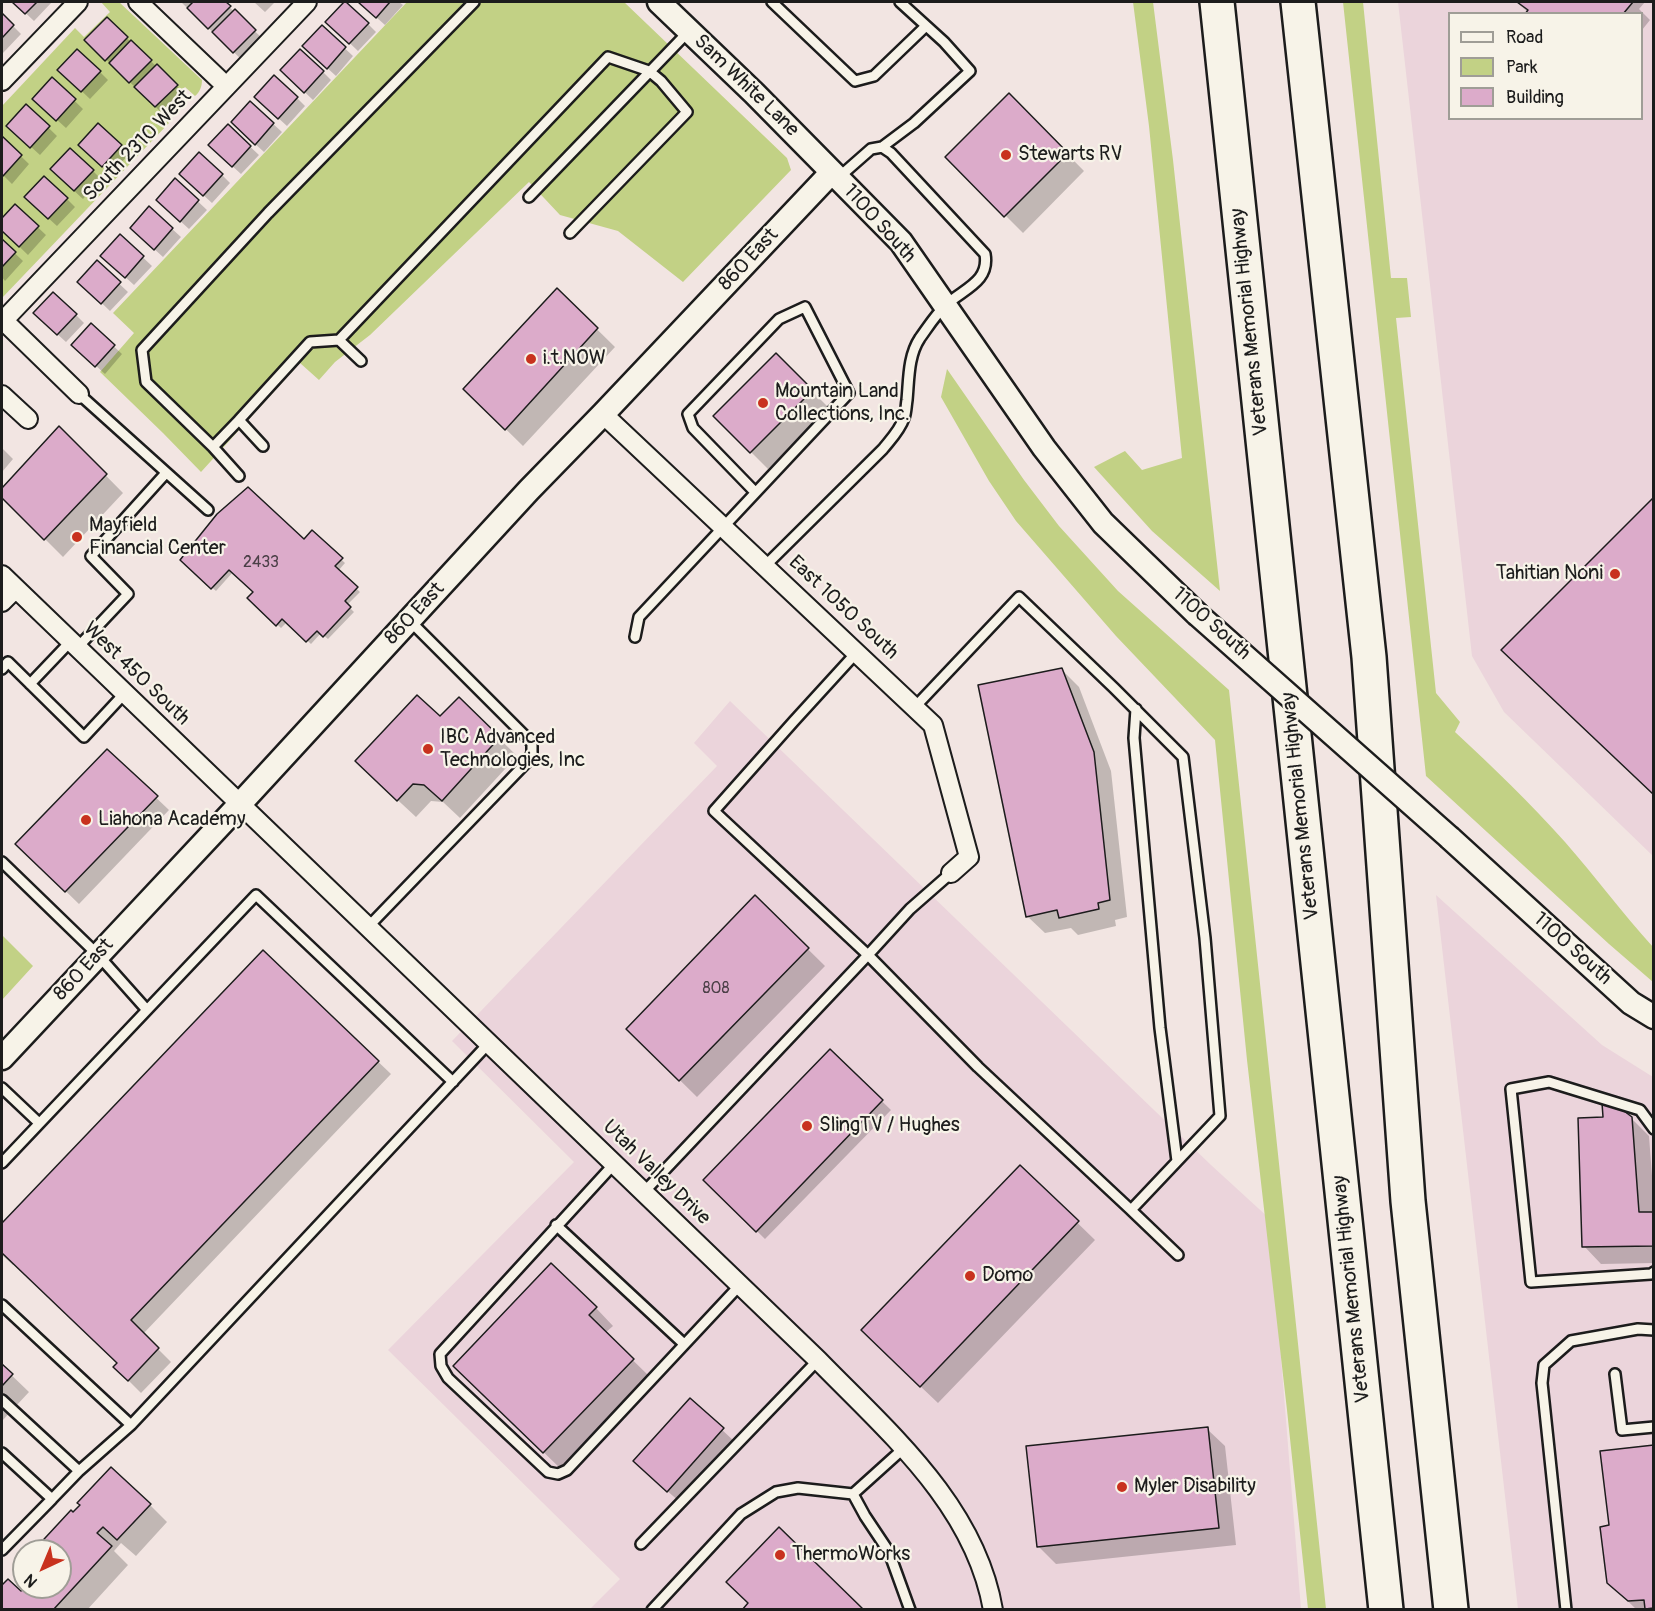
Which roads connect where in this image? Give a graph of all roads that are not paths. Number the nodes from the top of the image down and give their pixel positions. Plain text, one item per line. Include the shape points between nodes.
1 (78, 2) edge
2 (138, 2) edge
3 (307, 2) edge
4 (474, 2) edge
5 (658, 2) edge
6 (772, 2) edge
7 (900, 2) edge
8 (1216, 2) edge
9 (1298, 2) edge
10 (926, 26) junction
11 (689, 31) junction
12 (649, 71) junction
13 (2, 81) edge
14 (226, 86) junction
15 (882, 147) junction
16 (835, 175) junction
17 (529, 196) dead end
18 (570, 233) dead end
19 (945, 306) junction
20 (2, 321) edge
21 (339, 340) junction
22 (361, 361) dead end
23 (2, 394) edge
24 (79, 394) joint
25 (603, 414) junction
26 (28, 420) dead end
27 (239, 420) junction
28 (263, 446) dead end
29 (213, 447) junction
30 (166, 474) junction
31 (239, 476) dead end
32 (755, 492) junction
33 (207, 510) dead end
34 (723, 526) junction
35 (765, 566) junction
36 (2, 575) edge
37 (15, 589) junction
38 (2, 602) edge
39 (409, 620) junction
40 (635, 637) dead end
41 (73, 645) junction
42 (857, 652) junction
43 (2, 669) edge
44 (30, 684) junction
45 (124, 694) junction
46 (914, 708) junction
47 (1136, 709) junction
48 (240, 804) junction
49 (2, 862) edge
50 (951, 873) joint
51 (368, 927) junction
52 (98, 955) junction
53 (868, 955) junction
54 (147, 1010) junction
55 (1653, 1017) edge
56 (489, 1043) junction
57 (2, 1058) edge
58 (453, 1082) junction
59 (2, 1088) edge
60 (39, 1123) junction
61 (1653, 1129) edge
62 (1177, 1161) junction
63 (2, 1163) edge
64 (614, 1164) junction
65 (644, 1192) junction
66 (1131, 1210) junction
67 (556, 1226) junction
68 (1179, 1255) dead end
69 (1653, 1272) edge
70 (740, 1285) junction
71 (2, 1305) edge
72 (1653, 1330) edge
73 (684, 1344) junction
74 (818, 1360) junction
75 (1615, 1374) dead end
76 (2, 1400) edge
77 (131, 1425) junction
78 (1653, 1427) edge
79 (904, 1448) junction
80 (2, 1453) edge
81 (79, 1471) junction
82 (853, 1494) junction
83 (52, 1499) junction
84 (641, 1544) dead end
85 (2, 1550) edge
86 (652, 1610) edge
87 (910, 1610) edge
88 (993, 1610) edge
89 (1386, 1610) edge
90 (1451, 1610) edge
91 (1566, 1610) edge

1 - 13 street
2 - 14 street
3 - 14 street, South 2310 West
4 - 29 lane via 268,213 142,350 146,382
5 - 11 street, Sam White Lane
6 - 10 lane via 855,81 873,76
7 - 10 lane
8 - 89 highway, Veterans Memorial Highway
9 - 90 highway via 1369,657 1408,1201
10 - 15 lane via 970,71
11 - 12 lane
11 - 16 street, Sam White Lane
12 - 17 lane
12 - 18 lane via 687,112
12 - 21 lane via 608,57
14 - 20 street, South 2310 West
15 - 16 lane via 871,149
15 - 19 lane via 985,254 983,275
16 - 19 street, 1100 South via 901,242
16 - 25 street, 860 East
19 - 35 lane via 912,355 904,417 897,432
19 - 55 street, 1100 South, bridge via 1044,448 1103,523 1197,614 1632,1003
20 - 24 street
21 - 22 lane
21 - 27 lane via 310,342
23 - 26 street
24 - 30 lane
25 - 34 street, East 1050 South
25 - 39 street, 860 East
27 - 28 lane
27 - 29 lane
29 - 31 lane
30 - 33 lane
30 - 41 lane via 91,556 128,594
32 - 32 lane via 849,393 805,307 779,320 688,414 693,428
32 - 34 lane
34 - 35 street, East 1050 South
34 - 40 lane via 639,617
35 - 42 street, East 1050 South
36 - 37 street, West 450 South
37 - 38 street
37 - 41 street, West 450 South
39 - 48 street, 860 East
39 - 51 lane via 532,743 532,753
41 - 44 lane
41 - 45 street, West 450 South
42 - 46 street, East 1050 South
42 - 53 lane via 714,811
43 - 44 lane via 8,662
44 - 45 lane via 84,737
45 - 48 street, West 450 South
46 - 47 lane via 1019,597
46 - 50 street, East 1050 South via 933,725 969,858
47 - 62 lane via 1134,738 1160,1028
47 - 62 lane via 1183,757 1205,938 1220,1116
48 - 51 street, Utah Valley Drive
48 - 52 street, 860 East
49 - 52 lane
50 - 53 lane via 910,909
51 - 56 street, Utah Valley Drive
52 - 54 lane
52 - 57 street, 860 East
53 - 65 lane
53 - 66 lane via 978,1066
54 - 58 lane via 256,895
54 - 60 lane
56 - 58 lane
56 - 64 street, Utah Valley Drive
58 - 77 lane
59 - 60 lane
60 - 63 lane
61 - 69 lane via 1640,1110 1549,1082 1511,1089 1531,1282
62 - 66 lane
64 - 65 street, Utah Valley Drive
64 - 67 lane
65 - 70 street, Utah Valley Drive
66 - 68 lane
67 - 73 lane
67 - 73 lane via 440,1354 448,1378 548,1472 558,1474 567,1470
70 - 73 lane
70 - 74 street, Utah Valley Drive
71 - 77 lane
72 - 91 lane via 1571,1341 1544,1365 1542,1383
74 - 79 street, Utah Valley Drive
74 - 84 lane
75 - 78 lane via 1622,1430
76 - 81 lane
77 - 81 lane
79 - 82 lane
79 - 88 street, Utah Valley Drive via 961,1523 974,1549
80 - 83 lane
81 - 83 lane
82 - 86 lane via 798,1488 776,1492 741,1515
82 - 87 lane via 889,1552
83 - 85 lane

